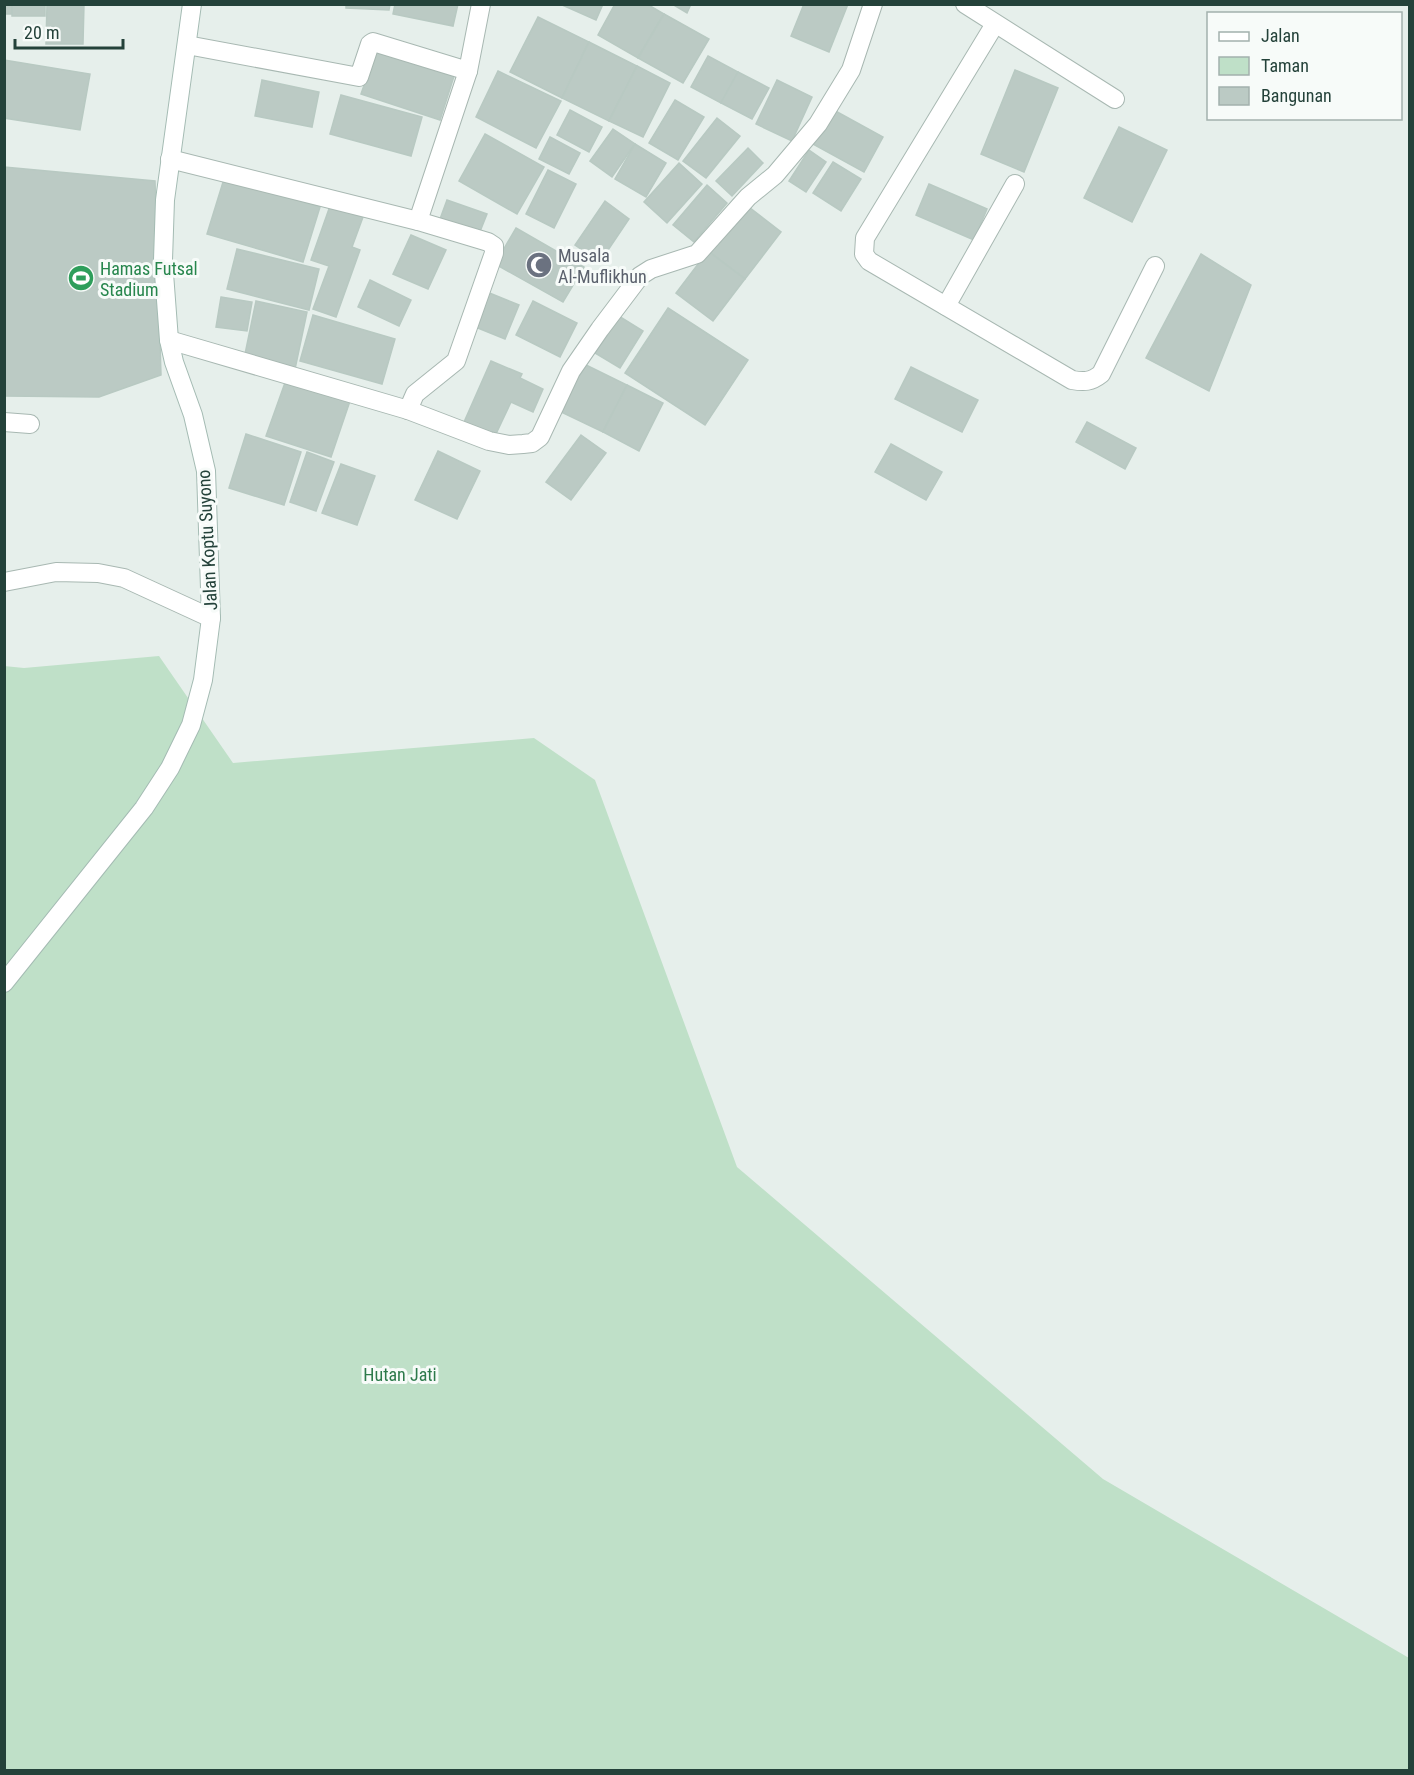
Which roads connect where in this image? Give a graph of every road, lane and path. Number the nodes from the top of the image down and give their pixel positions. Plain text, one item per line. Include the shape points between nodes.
1 (192, 4) edge
2 (481, 4) edge
3 (873, 4) edge
4 (965, 4) edge
5 (995, 24) junction
6 (187, 45) junction
7 (468, 71) junction
8 (1115, 99) dead end
9 (170, 159) junction
10 (1014, 184) dead end
11 (418, 221) junction
12 (1155, 266) dead end
13 (946, 306) junction
14 (169, 340) junction
15 (408, 410) junction
16 (4, 422) edge
17 (30, 424) dead end
18 (4, 582) edge
19 (211, 618) junction
20 (4, 983) edge

1 - 6 street, Jalan Koptu Suyono
2 - 7 street
3 - 15 street via 851,70 818,124 775,175 748,197 697,254 651,268 640,276 571,371 540,437 523,444 489,441
4 - 5 street
5 - 8 street
5 - 13 street via 863,247 869,261
6 - 7 street via 359,77 373,42
6 - 9 street, Jalan Koptu Suyono
7 - 11 street
9 - 11 street
9 - 14 street, Jalan Koptu Suyono via 163,260
10 - 13 street
11 - 15 street via 488,242 494,246 494,252 456,361 415,394
12 - 13 street via 1101,374 1089,381 1072,380
14 - 15 street
14 - 19 street, Jalan Koptu Suyono via 206,471
16 - 17 street
18 - 19 street via 56,572 98,573 124,579
19 - 20 street, Jalan Koptu Suyono via 203,680 191,725 170,768 144,808

